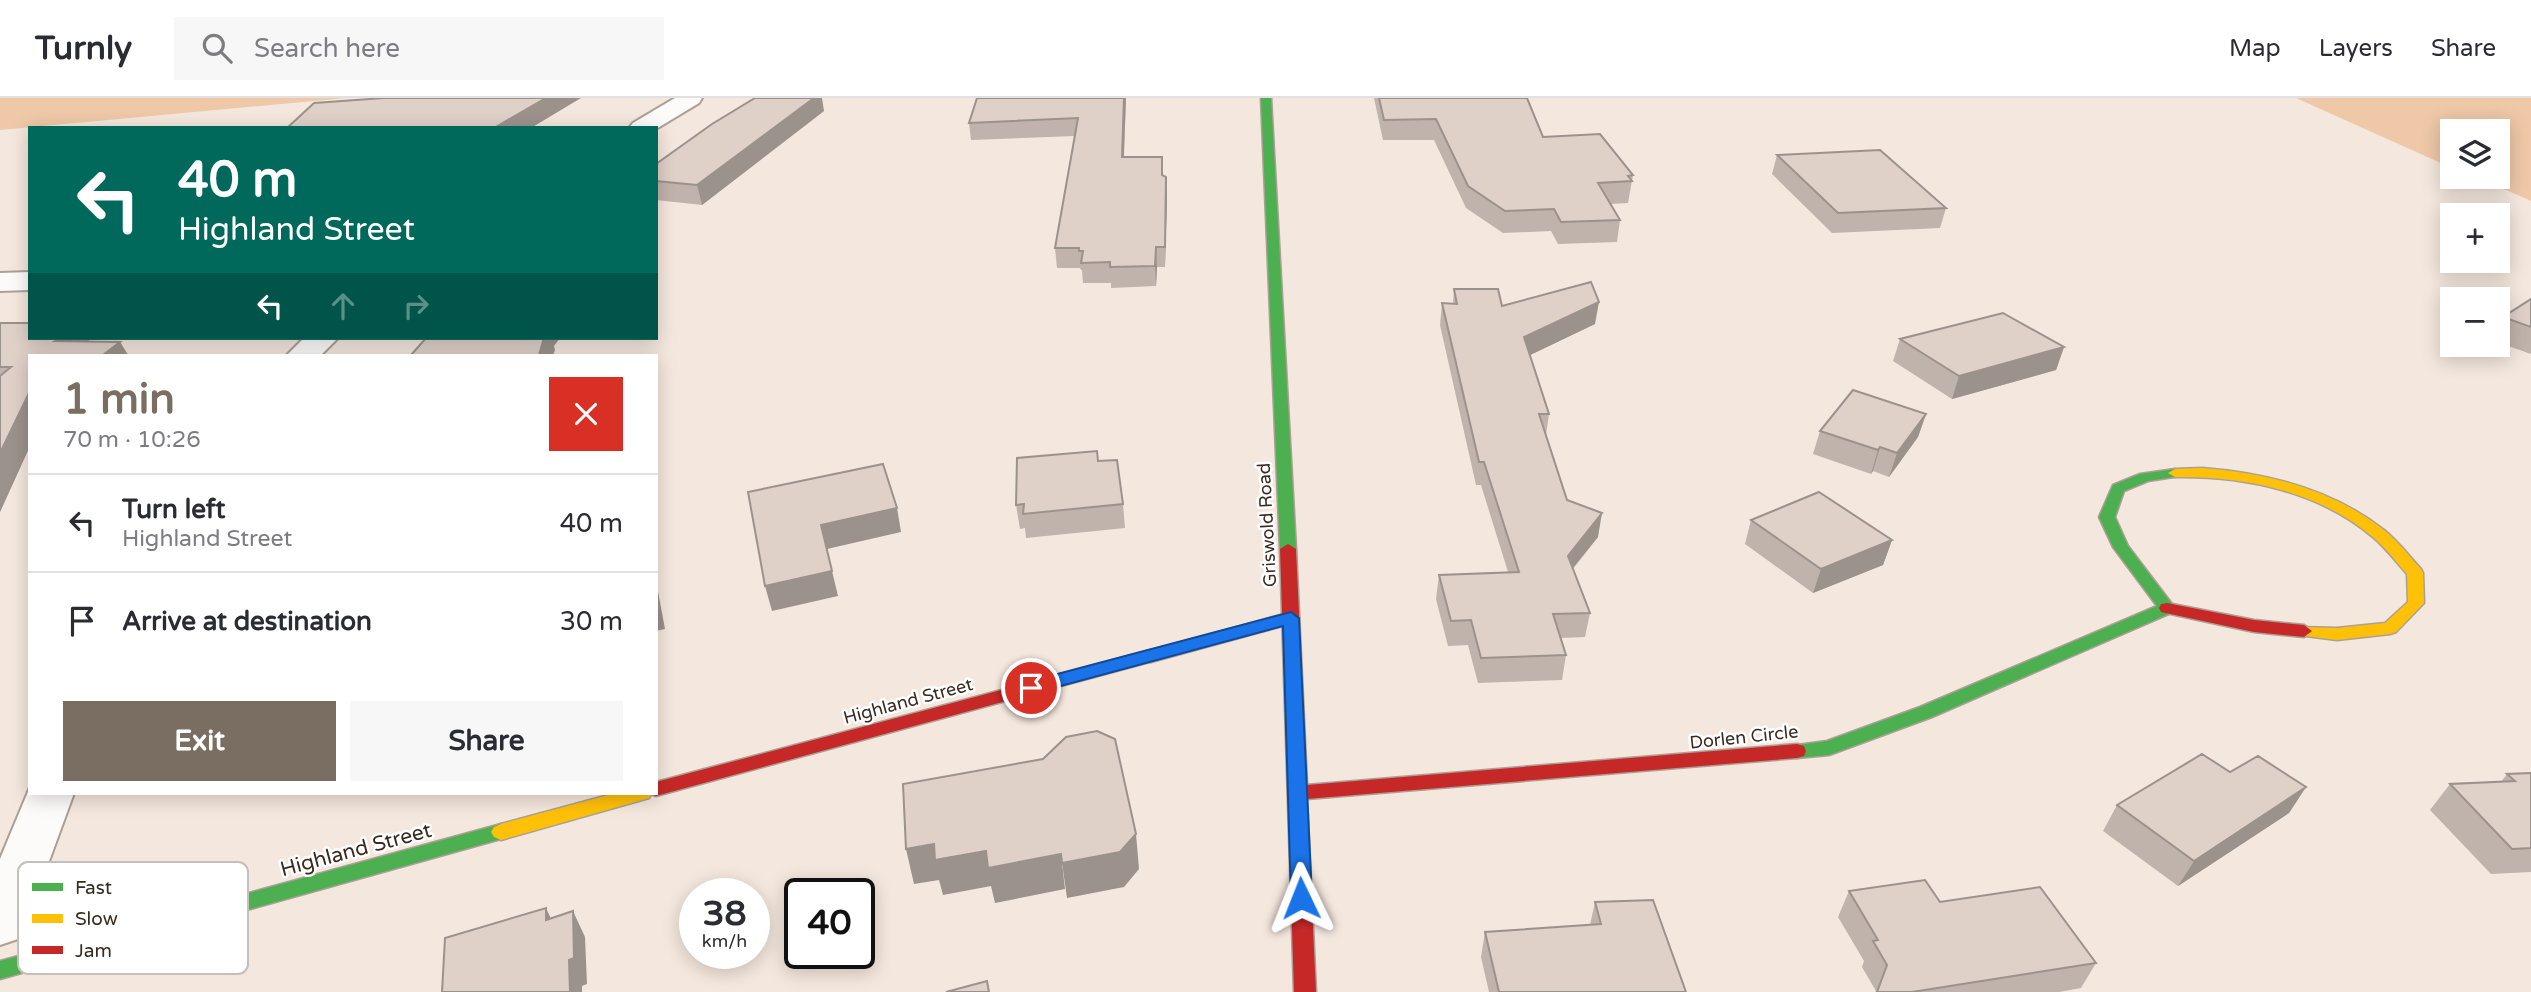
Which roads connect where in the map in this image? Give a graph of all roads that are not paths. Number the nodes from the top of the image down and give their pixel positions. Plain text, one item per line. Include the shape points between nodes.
1 (691, 98) edge
2 (1266, 98) edge
3 (644, 126) edge
4 (28, 281) edge
5 (0, 282) edge
6 (320, 340) edge
7 (304, 354) edge
8 (2167, 608) junction
9 (1291, 618) junction
10 (658, 788) edge
11 (1298, 793) junction
12 (49, 795) edge
13 (635, 795) edge
14 (23, 862) edge
15 (18, 876) edge
16 (248, 902) edge
17 (0, 923) edge
18 (18, 965) edge
19 (0, 970) edge
20 (1305, 992) edge

1 - 3 street
2 - 9 street, Griswold Road
4 - 5 street
6 - 7 street
8 - 8 street via 2121,547 2107,517 2119,488 2146,476 2204,471 2261,478 2325,500 2379,534 2415,573 2416,603 2390,628 2323,633 2254,626
8 - 11 street, Dorlen Circle via 1926,712 1829,748
9 - 10 street, Highland Street
9 - 11 street, Griswold Road
11 - 20 street, Griswold Road
12 - 14 street
13 - 16 street, Highland Street
15 - 17 street
18 - 19 street, Highland Street

